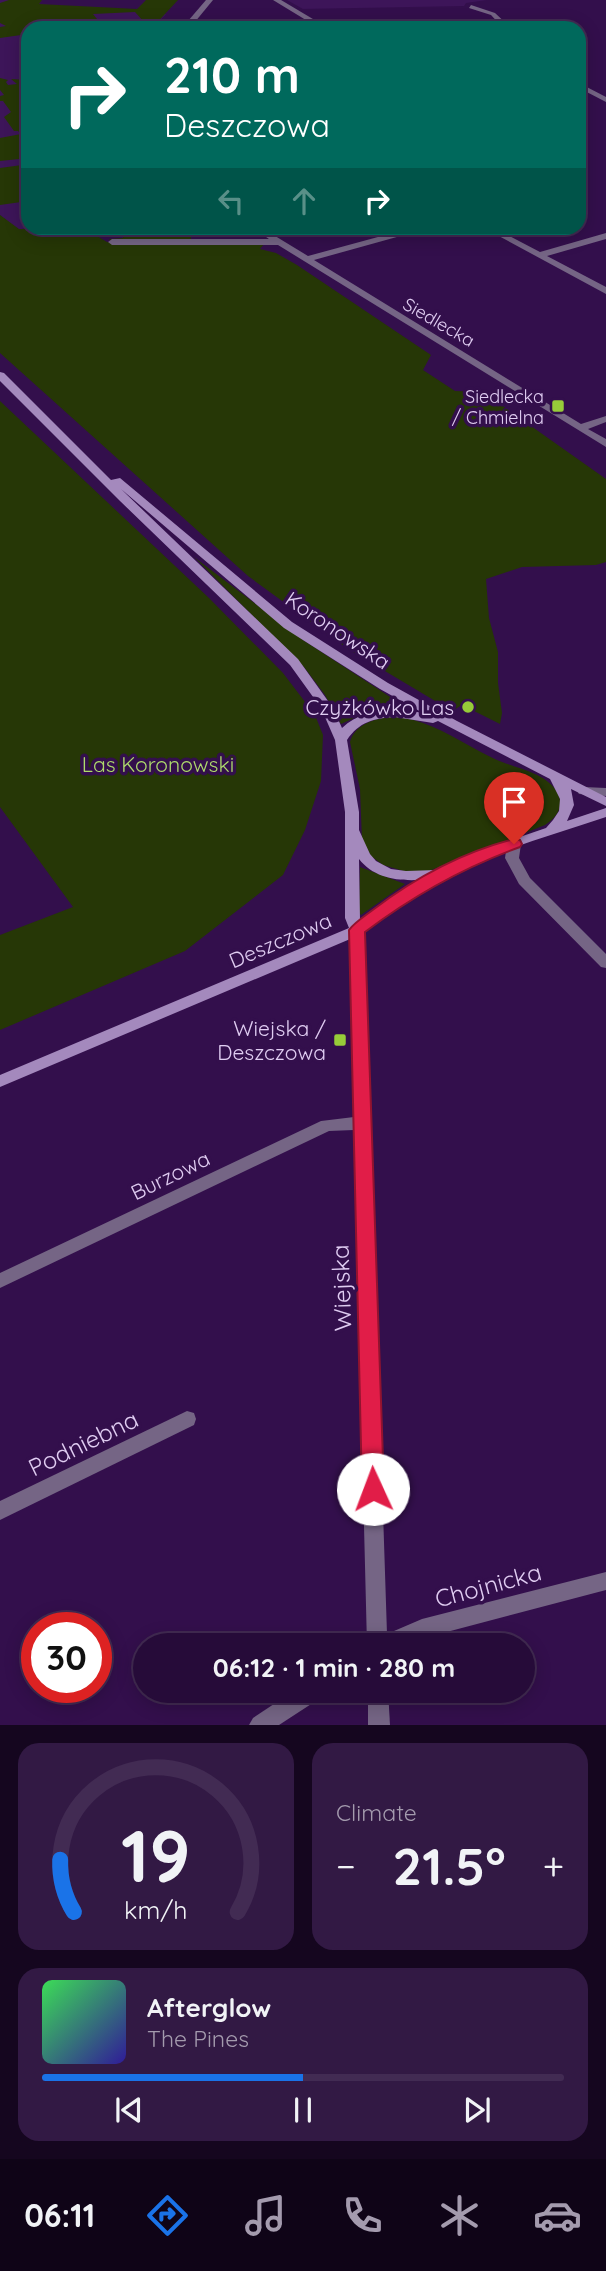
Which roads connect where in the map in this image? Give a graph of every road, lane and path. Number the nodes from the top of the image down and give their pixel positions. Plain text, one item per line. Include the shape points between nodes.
1 (210, 0) edge
2 (276, 0) edge
3 (471, 7) dead end
4 (192, 21) edge
5 (312, 21) edge
6 (500, 21) edge
7 (586, 89) edge
8 (606, 100) edge
9 (268, 235) edge
10 (393, 235) edge
11 (501, 235) edge
12 (606, 236) edge
13 (112, 242) dead end
14 (280, 242) junction
15 (540, 255) junction
16 (306, 259) junction
17 (606, 276) edge
18 (588, 281) junction
19 (606, 291) edge
20 (0, 375) edge
21 (606, 419) edge
22 (580, 428) junction
23 (606, 444) edge
24 (76, 449) junction
25 (452, 724) junction
26 (341, 740) junction
27 (556, 778) junction
28 (584, 791) junction
29 (606, 792) edge
30 (606, 802) edge
31 (606, 812) edge
32 (606, 823) edge
33 (569, 825) junction
34 (352, 831) junction
35 (548, 832) junction
36 (514, 844) junction
37 (443, 872) junction
38 (357, 930) junction
39 (606, 963) edge
40 (0, 1081) edge
41 (363, 1123) junction
42 (0, 1281) edge
43 (187, 1419) dead end
44 (0, 1511) edge
45 (606, 1581) edge
46 (377, 1633) edge
47 (413, 1633) edge
48 (295, 1703) edge
49 (378, 1703) edge
50 (260, 1725) edge
51 (379, 1725) edge

1 - 4 street
2 - 5 street
3 - 6 street
7 - 8 street
9 - 14 street, Siedlecka
10 - 16 street
11 - 15 street
12 - 15 street
13 - 14 street
14 - 16 street, Siedlecka
15 - 18 street
16 - 22 street, Siedlecka
17 - 18 street
18 - 19 street
20 - 24 main road, Koronowska
21 - 22 street
22 - 23 street, Siedlecka
24 - 25 main road, Koronowska via 288,625
24 - 26 main road, Koronowska via 293,662 327,708
25 - 26 main road via 385,713 356,722
25 - 27 main road, Koronowska
26 - 34 main road, Koronowska
27 - 28 main road, Koronowska
27 - 35 main road via 569,804
28 - 29 street
28 - 30 main road, Koronowska
31 - 33 main road
32 - 33 main road
33 - 35 main road, Deszczowa
34 - 37 main road via 366,859 383,870 415,877
34 - 38 main road, Koronowska via 352,918
35 - 36 main road, Deszczowa
36 - 37 main road, Deszczowa
36 - 39 street via 512,859 529,887
37 - 38 main road, Deszczowa
38 - 40 main road, Deszczowa
38 - 41 street, Wiejska
41 - 42 street, Burzowa via 327,1125
41 - 46 street, Wiejska
43 - 44 street, Podniebna
45 - 47 street, Chojnicka
48 - 50 street
49 - 51 street

